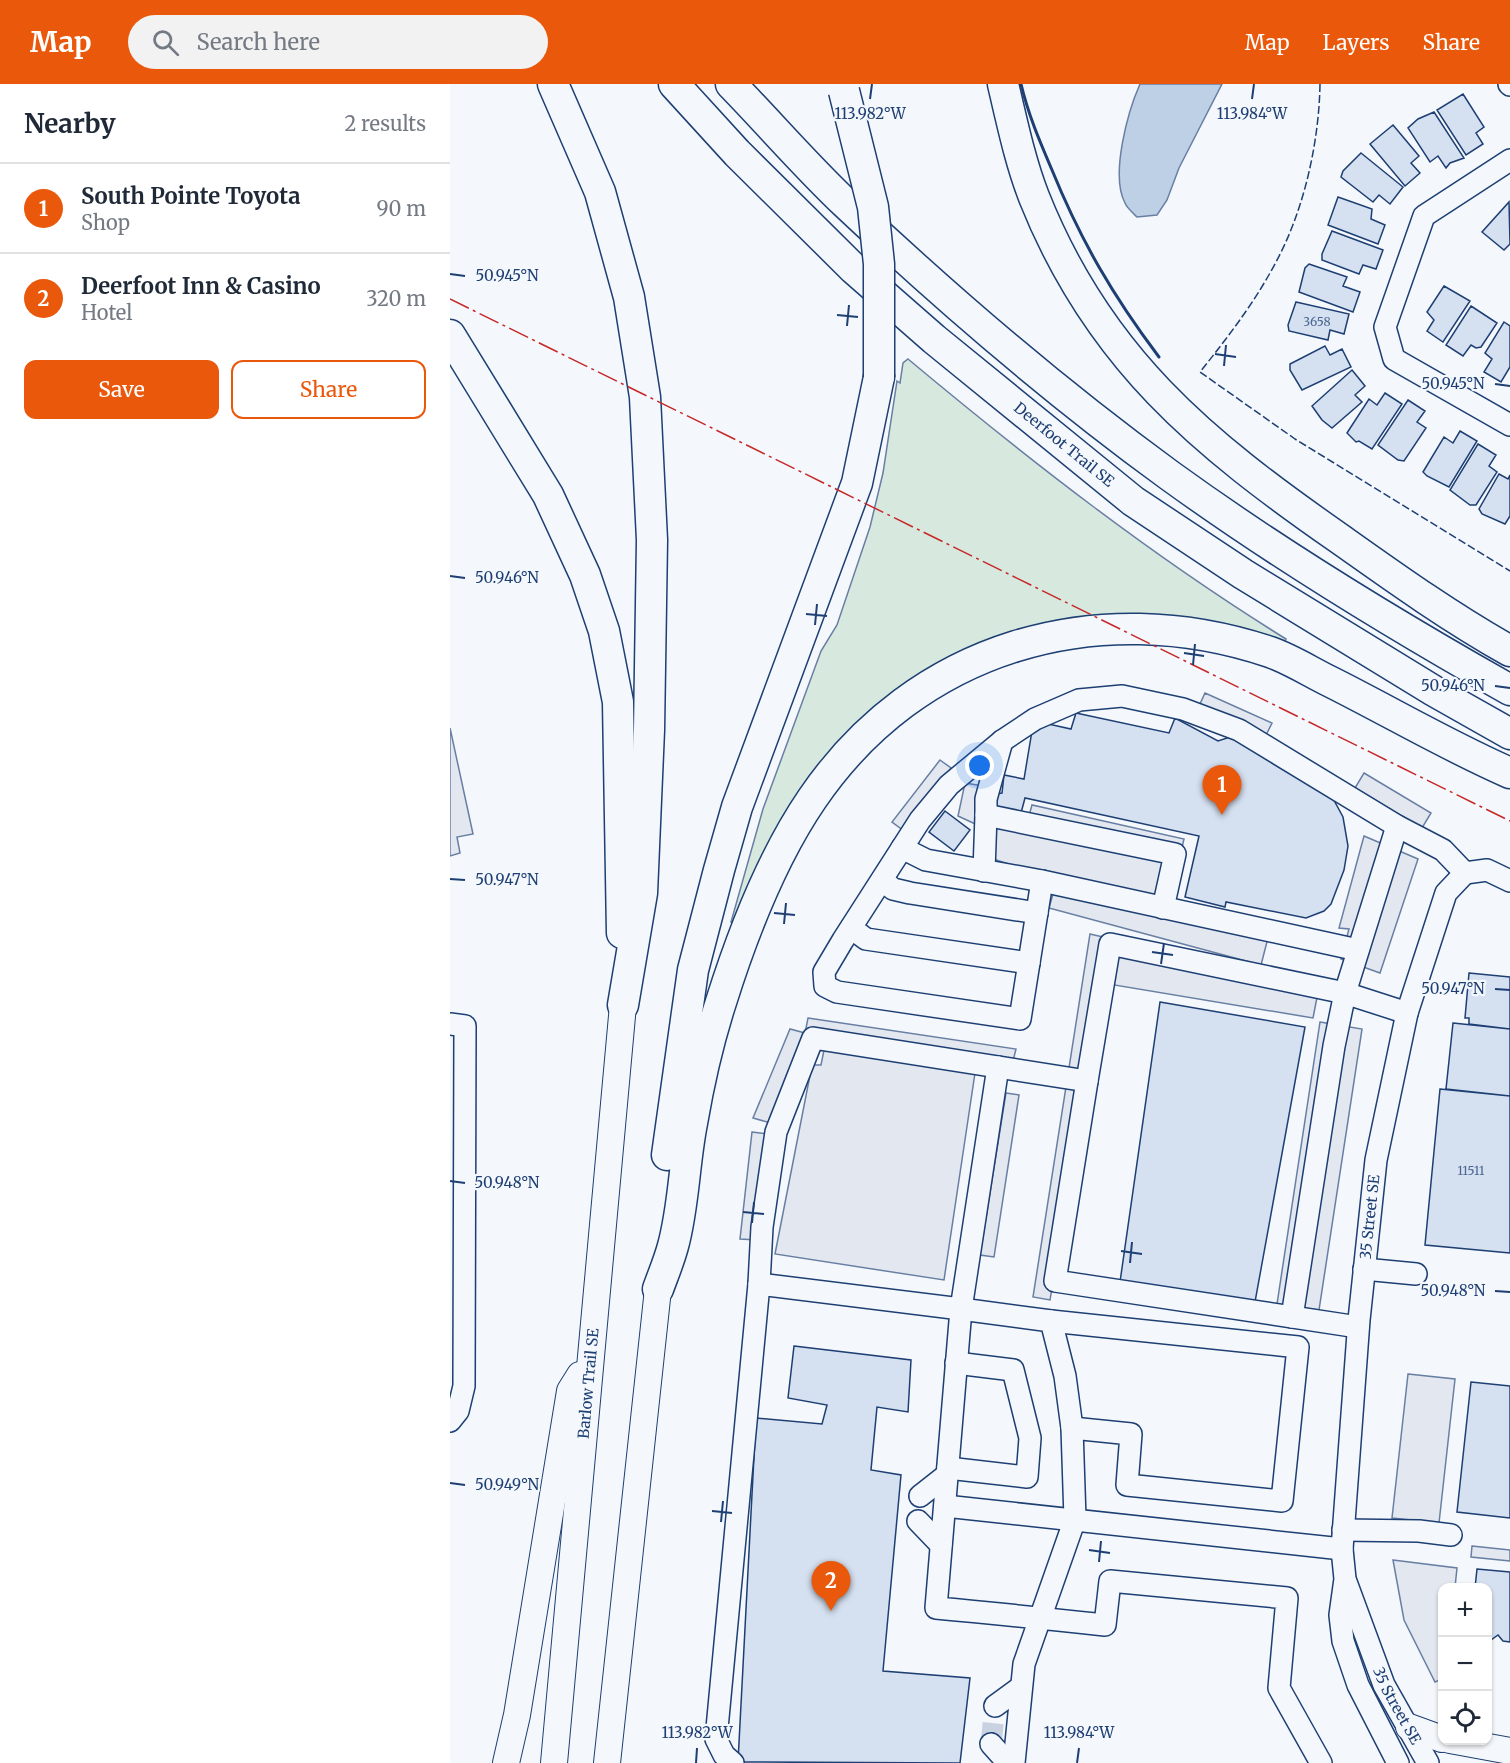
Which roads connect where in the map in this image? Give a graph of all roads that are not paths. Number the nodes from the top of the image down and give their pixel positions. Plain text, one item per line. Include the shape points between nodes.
1 (553, 84) edge
2 (674, 84) edge
3 (731, 84) edge
4 (1003, 84) edge
5 (842, 87) edge
6 (1510, 160) edge
7 (450, 335) edge
8 (1510, 426) edge
9 (1510, 651) edge
10 (1510, 690) edge
11 (1510, 734) edge
12 (1002, 741) junction
13 (1510, 773) edge
14 (986, 815) junction
15 (1397, 826) junction
16 (902, 848) junction
17 (984, 871) junction
18 (1465, 873) junction
19 (882, 880) junction
20 (1042, 881) junction
21 (1510, 881) edge
22 (1163, 908) junction
23 (1037, 913) junction
24 (850, 928) junction
25 (1358, 950) junction
26 (1029, 963) junction
27 (1345, 993) junction
28 (623, 1005) junction
29 (1407, 1013) junction
30 (450, 1024) edge
31 (998, 1067) junction
32 (1087, 1081) junction
33 (457, 1210) edge
34 (1364, 1269) junction
35 (1416, 1274) dead end
36 (759, 1284) junction
37 (658, 1289) junction
38 (961, 1309) junction
39 (1292, 1317) junction
40 (1051, 1321) junction
41 (1358, 1327) junction
42 (589, 1359) junction
43 (956, 1363) junction
44 (450, 1421) edge
45 (1072, 1428) junction
46 (948, 1471) junction
47 (920, 1496) dead end
48 (945, 1506) junction
49 (1075, 1519) junction
50 (918, 1521) dead end
51 (1451, 1535) dead end
52 (1343, 1540) junction
53 (941, 1545) junction
54 (1345, 1579) junction
55 (1040, 1618) junction
56 (1022, 1688) junction
57 (995, 1706) dead end
58 (1409, 1727) junction
59 (1438, 1737) edge
60 (991, 1744) dead end
61 (1477, 1745) edge
62 (1510, 1751) edge
63 (1510, 1760) edge
64 (506, 1763) edge
65 (554, 1763) edge
66 (608, 1763) edge
67 (733, 1763) edge
68 (1008, 1763) edge
69 (1014, 1763) edge
70 (1321, 1763) edge
71 (1398, 1763) edge
72 (1428, 1763) edge
73 (1500, 1763) edge

1 - 28 highway via 600,192 629,297 645,397 652,540 649,730 642,893
2 - 11 highway, Deerfoot Trail SE via 737,153 855,269 934,339 1133,501 1243,574
3 - 10 highway via 843,201 961,308 1097,420 1273,547 1376,613
4 - 9 highway via 1034,197 1092,309 1142,377 1217,448 1268,488 1432,603
5 - 37 highway, bridge via 873,207 879,264 879,377 857,483 737,807 693,970 657,1248
6 - 8 street via 1424,216 1385,327 1394,359
7 - 28 highway via 548,495 585,576 604,631 618,702
12 - 14 street via 986,799
12 - 15 street via 1035,719 1079,700 1122,696 1184,709 1239,730
12 - 16 street via 949,785
13 - 37 highway via 1274,654 1197,634 1132,628 1061,634 988,653 927,685 845,757 791,831 767,883 705,1055 674,1245
14 - 17 street
14 - 22 street via 1175,854
15 - 18 street via 1443,850
15 - 25 street
16 - 17 street via 926,860
16 - 19 street
17 - 20 street
18 - 21 street via 1486,870
18 - 29 street, 35 Street SE via 1446,893
19 - 23 street via 893,889 910,893
19 - 24 street
20 - 22 street
20 - 23 street
22 - 25 street
23 - 26 street
24 - 26 street via 866,939
24 - 26 street via 824,972 825,986 837,992 1020,1019
25 - 27 street
27 - 29 street
27 - 32 street via 1110,944
27 - 39 street
28 - 42 main road, Barlow Trail SE
29 - 34 street, 35 Street SE via 1376,1160
30 - 33 street via 465,1026
31 - 32 street
31 - 36 street via 813,1038 776,1131 762,1227
31 - 38 street
32 - 39 street via 1055,1281
33 - 44 street via 464,1386 458,1411
34 - 35 street
34 - 41 street, 35 Street SE
36 - 38 street
36 - 67 street via 716,1739
37 - 66 main road
38 - 40 street
38 - 43 street
39 - 41 street
40 - 45 street via 1065,1376
40 - 45 street via 1298,1347 1282,1501 1127,1485 1131,1434
41 - 52 street, 35 Street SE
42 - 64 main road via 570,1391
42 - 65 main road, Barlow Trail SE via 576,1545
43 - 46 street
43 - 46 street via 1013,1370 1030,1438 1028,1478
45 - 49 street
46 - 47 street
46 - 48 street
48 - 49 street
48 - 53 street
49 - 52 street
49 - 55 street
50 - 53 street
51 - 52 street via 1419,1531
52 - 54 street, 35 Street SE
53 - 55 street via 936,1608
54 - 58 street, 35 Street SE via 1384,1685
54 - 71 street, 35 Street SE via 1340,1615 1342,1641 1358,1685
55 - 56 street via 1024,1664
55 - 70 street via 1105,1625 1110,1581 1287,1598 1279,1688
56 - 57 street
56 - 69 street
58 - 59 main road
58 - 72 street, 35 Street SE
60 - 68 street
61 - 62 main road
63 - 73 main road

